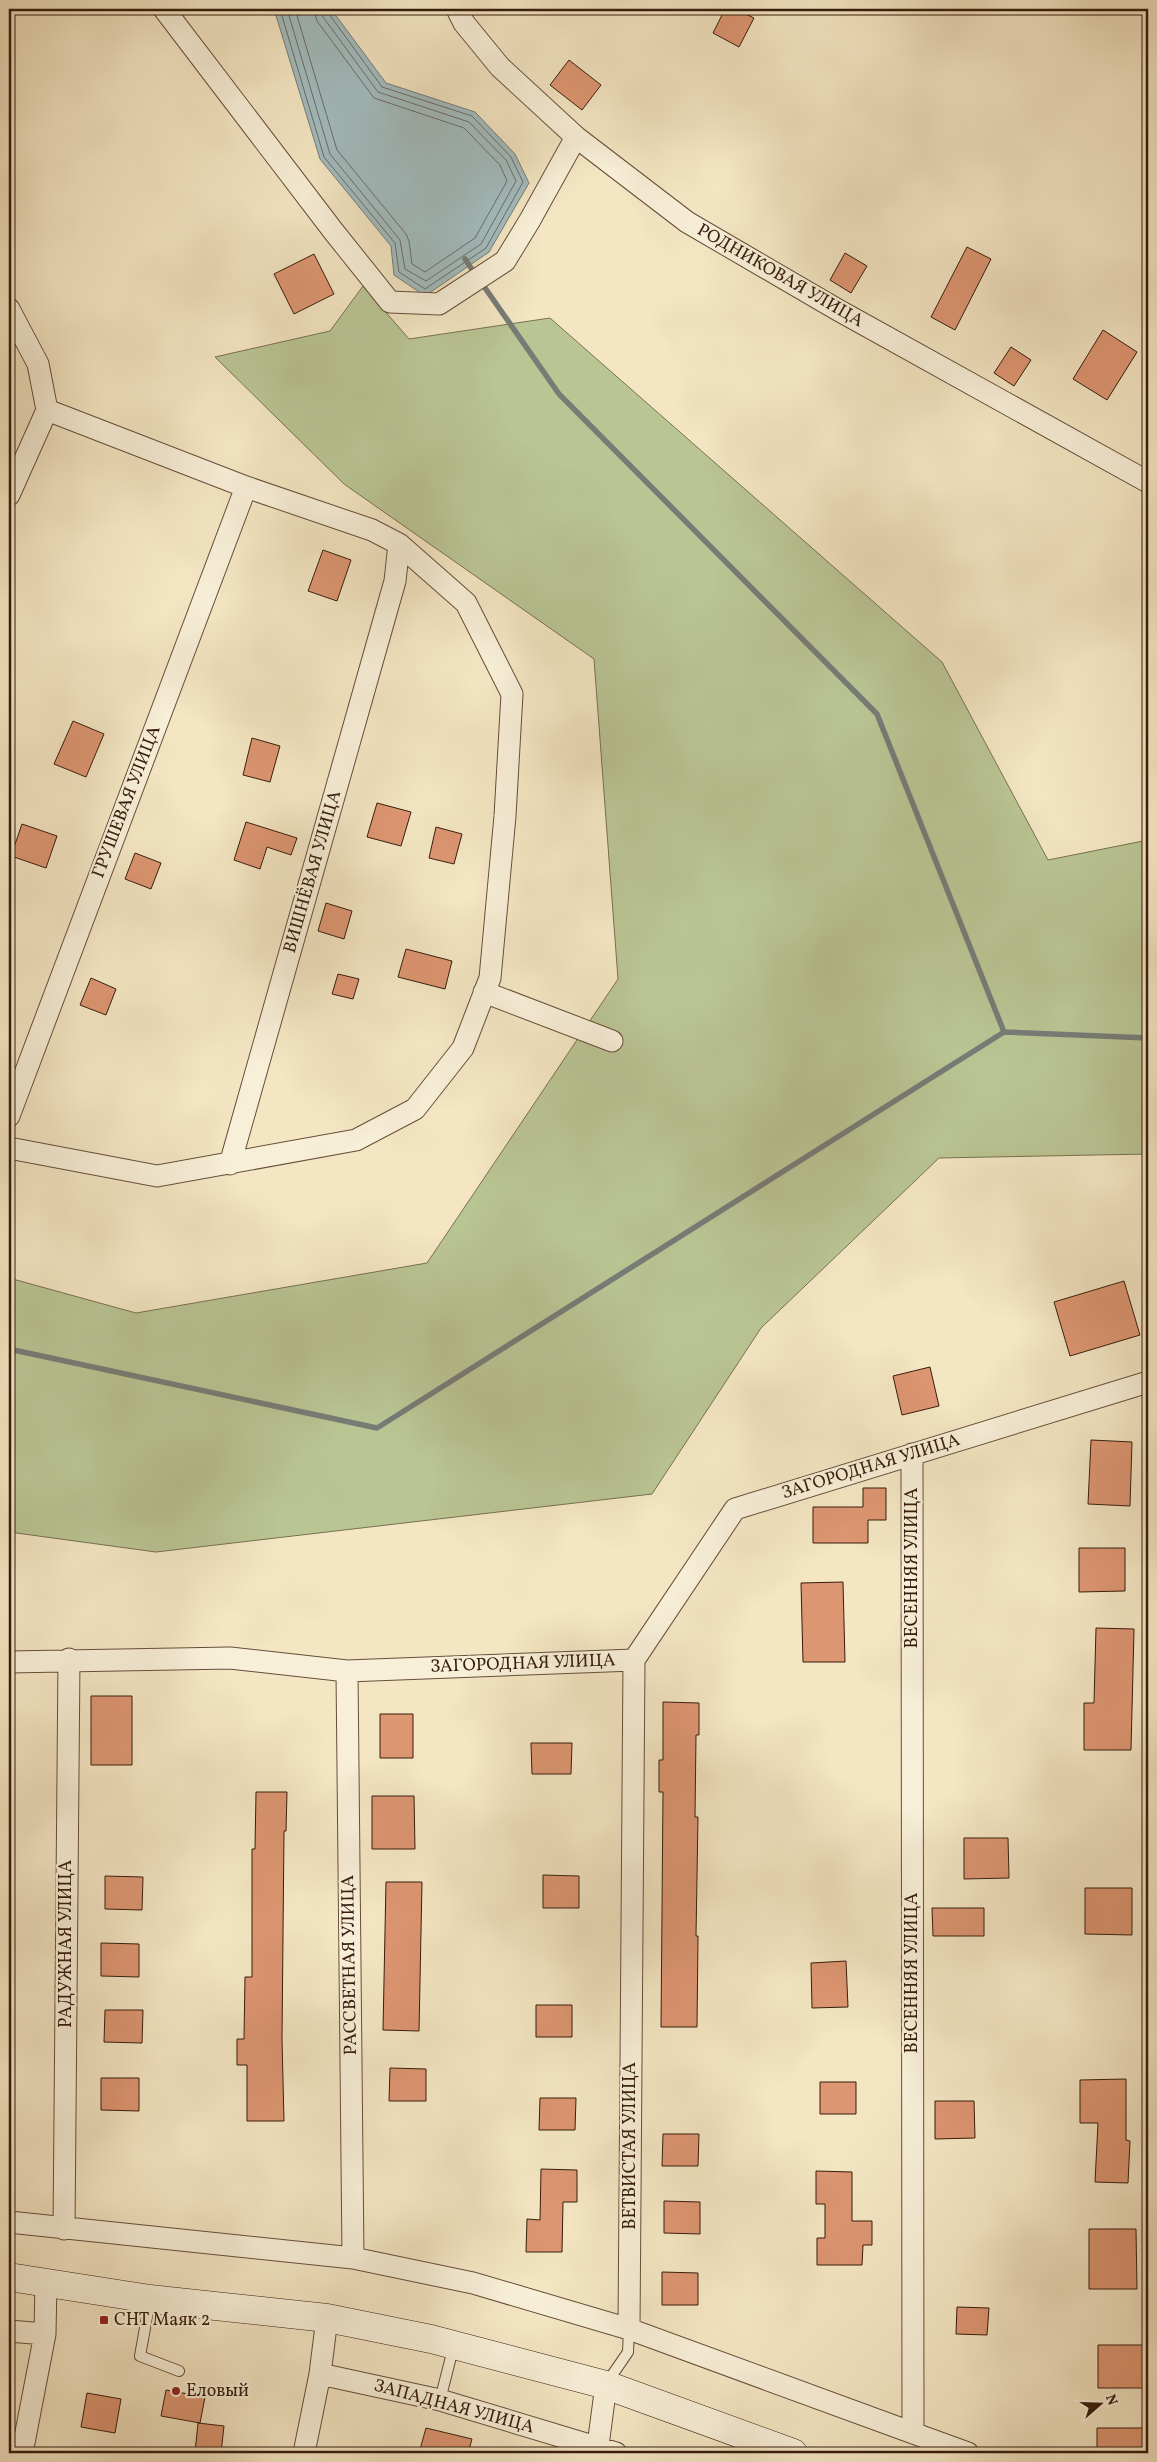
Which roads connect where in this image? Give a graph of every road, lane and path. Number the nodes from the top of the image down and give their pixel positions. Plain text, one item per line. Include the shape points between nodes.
1 (164, 9) edge
2 (457, 9) edge
3 (576, 137) junction
4 (9, 309) edge
5 (47, 410) junction
6 (1148, 482) edge
7 (246, 487) junction
8 (9, 495) edge
9 (399, 544) junction
10 (484, 992) junction
11 (612, 1041) dead end
12 (9, 1116) edge
13 (9, 1148) edge
14 (230, 1164) junction
15 (1148, 1382) edge
16 (912, 1454) junction
17 (69, 1659) junction
18 (634, 1660) junction
19 (9, 1662) edge
20 (347, 1671) junction
21 (9, 2222) edge
22 (64, 2230) junction
23 (353, 2258) junction
24 (9, 2277) edge
25 (46, 2282) junction
26 (150, 2299) junction
27 (327, 2318) junction
28 (629, 2329) junction
29 (9, 2331) edge
30 (45, 2334) junction
31 (454, 2344) junction
32 (179, 2371) dead end
33 (320, 2374) junction
34 (606, 2385) junction
35 (440, 2400) junction
36 (913, 2433) junction
37 (604, 2451) edge
38 (22, 2453) edge
39 (304, 2453) edge
40 (793, 2453) edge
41 (968, 2453) edge

1 - 3 street via 390,302 438,304 504,261
2 - 3 street, РОДНИКОВАЯ УЛИЦА via 464,23 500,67
3 - 6 street, РОДНИКОВАЯ УЛИЦА via 687,222
4 - 5 street via 38,364
5 - 7 street
5 - 8 street
7 - 9 street via 372,530
7 - 12 street, ГРУШЕВАЯ УЛИЦА
9 - 10 street via 466,603 512,694 490,978
9 - 14 street, ВИШНЁВАЯ УЛИЦА via 395,581
10 - 11 street
10 - 14 street via 463,1048 415,1109 356,1140
13 - 14 street via 157,1176
15 - 16 street, ЗАГОРОДНАЯ УЛИЦА
16 - 18 street, ЗАГОРОДНАЯ УЛИЦА via 735,1509
16 - 36 street, ВЕСЕННЯЯ УЛИЦА
17 - 19 street, ЗАГОРОДНАЯ УЛИЦА
17 - 20 street, ЗАГОРОДНАЯ УЛИЦА via 230,1658
17 - 22 street, РАДУЖНАЯ УЛИЦА
18 - 20 street, ЗАГОРОДНАЯ УЛИЦА
18 - 28 street, ВЕТВИСТАЯ УЛИЦА
20 - 23 street, РАССВЕТНАЯ УЛИЦА
21 - 22 street
22 - 23 street
23 - 28 street via 473,2284
24 - 25 street
25 - 26 street
25 - 30 street
26 - 27 street
26 - 32 lane via 140,2356
27 - 31 street
27 - 33 street
28 - 34 lane via 628,2352
28 - 36 street
29 - 30 street
30 - 38 street
31 - 34 street
31 - 35 lane
33 - 35 street, ЗАПАДНАЯ УЛИЦА
33 - 39 street
34 - 37 street
34 - 40 street
35 - 37 street, ЗАПАДНАЯ УЛИЦА
36 - 41 street

